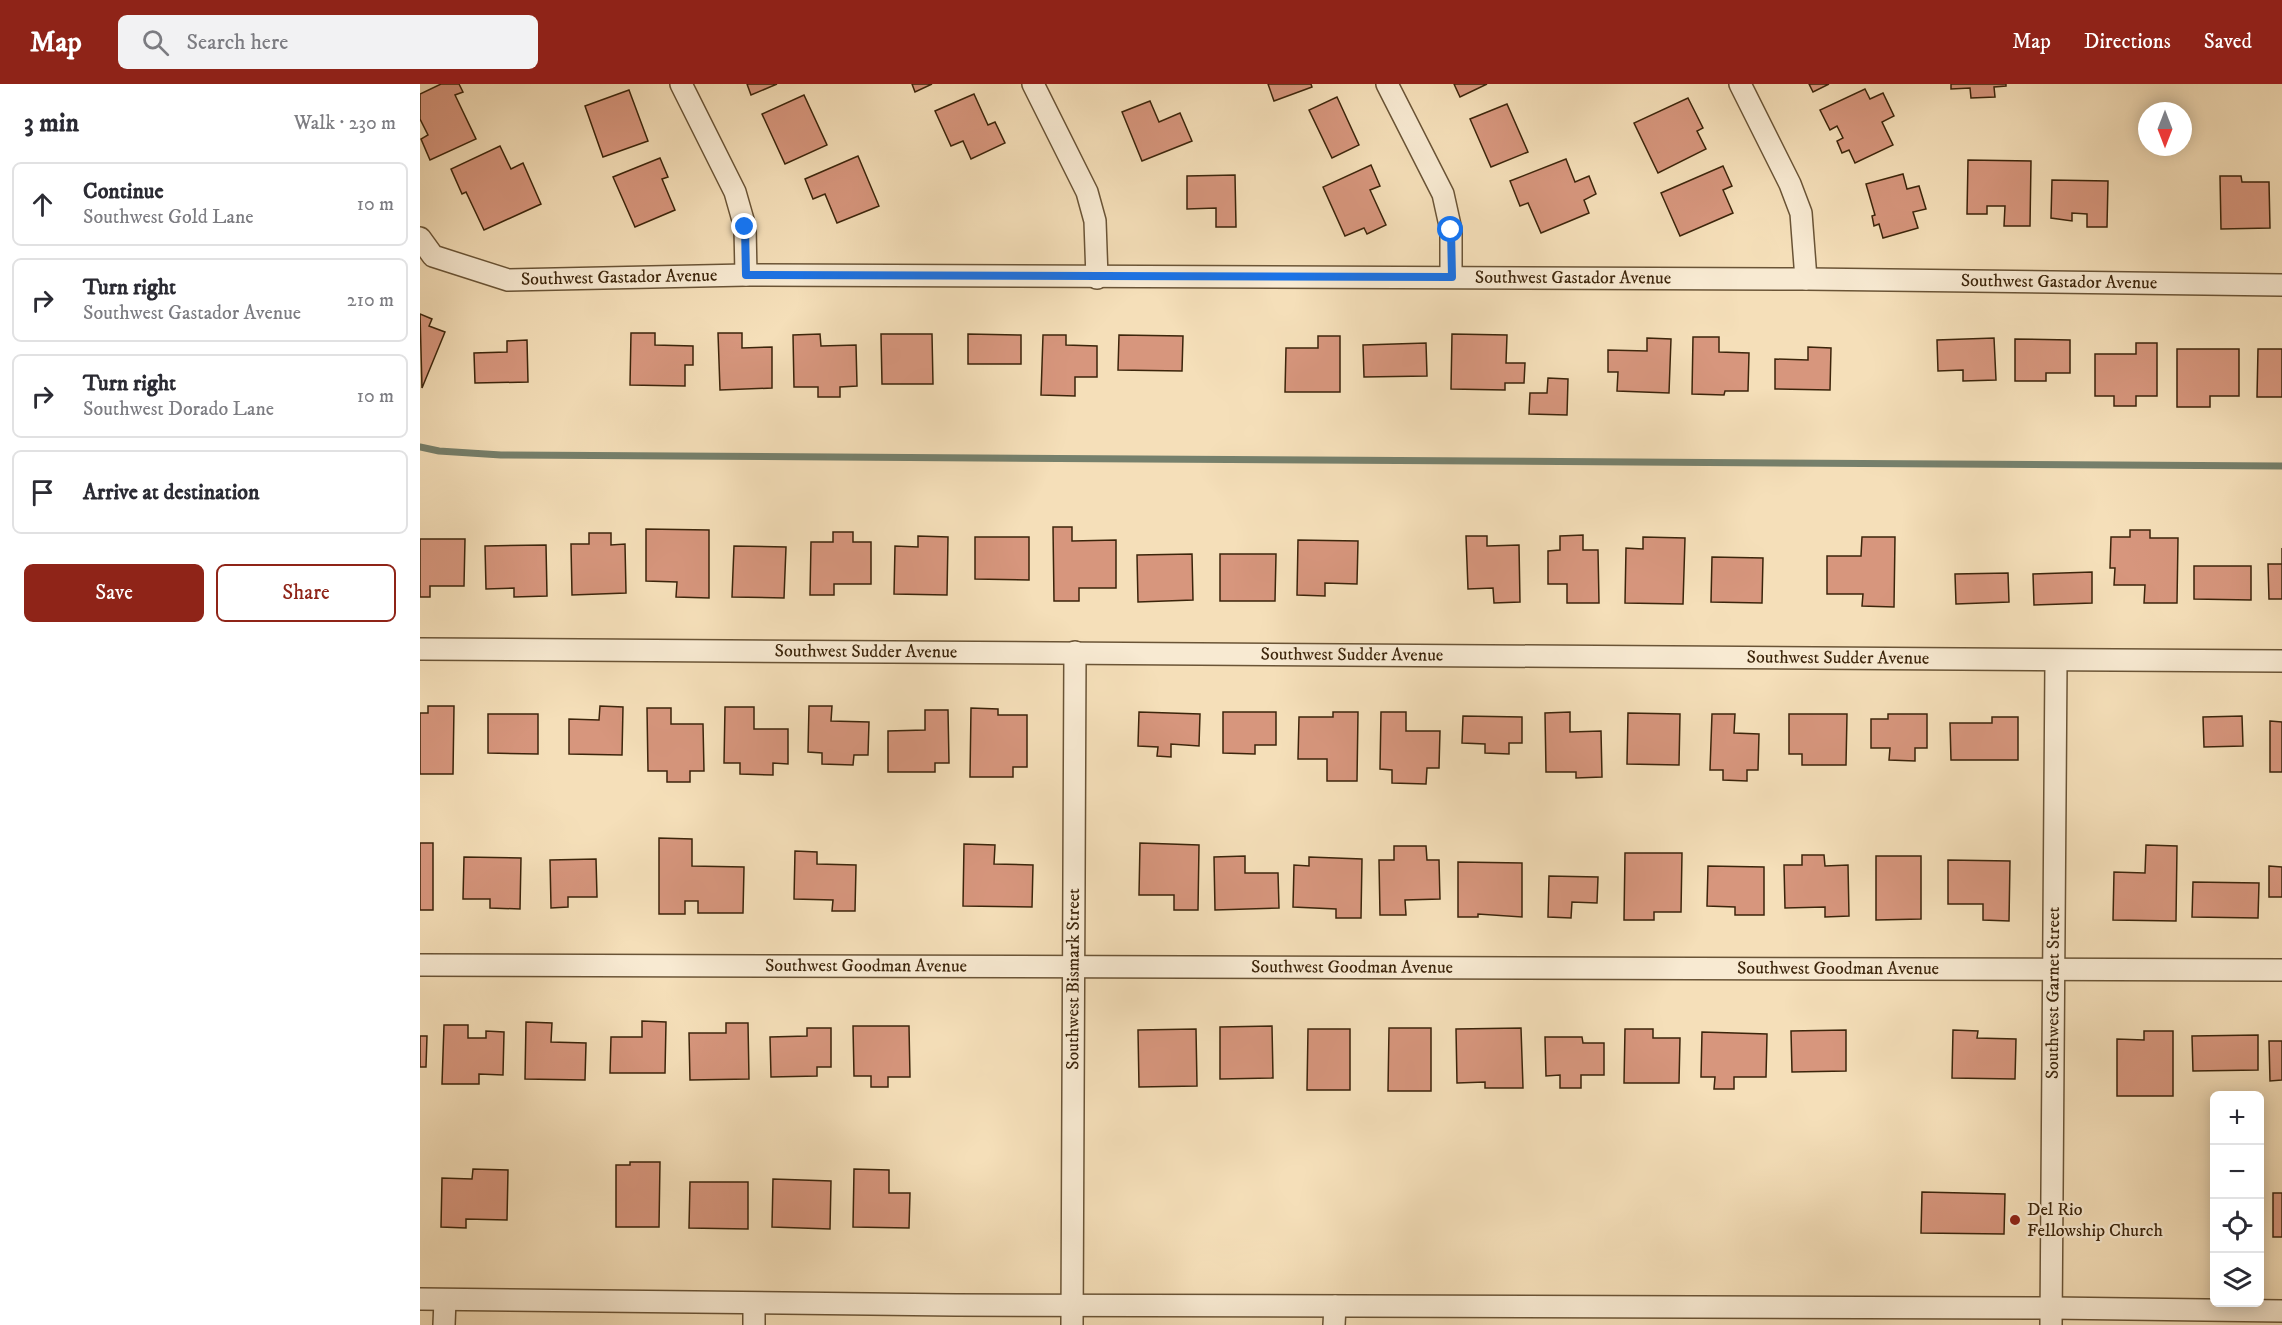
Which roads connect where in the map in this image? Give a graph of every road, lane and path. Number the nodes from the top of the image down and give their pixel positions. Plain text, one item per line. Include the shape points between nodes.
1 (681, 84) edge
2 (1033, 84) edge
3 (1387, 84) edge
4 (1740, 84) edge
5 (420, 238) edge
6 (746, 275) junction
7 (1452, 277) junction
8 (1096, 278) junction
9 (1806, 279) junction
10 (2282, 285) edge
11 (420, 649) edge
12 (1075, 652) junction
13 (2056, 661) junction
14 (2282, 661) edge
15 (420, 965) edge
16 (2052, 968) junction
17 (1075, 969) junction
18 (2282, 970) edge
19 (420, 1299) edge
20 (445, 1300) junction
21 (2282, 1311) edge
22 (754, 1314) edge
23 (1072, 1315) edge
24 (1334, 1316) edge
25 (1729, 1316) edge
26 (2051, 1316) edge
27 (444, 1325) edge

1 - 6 street via 735,192 745,227
2 - 8 street via 1087,192 1095,221
3 - 7 street via 1443,194 1451,230
4 - 9 street via 1801,213
5 - 6 street, Southwest Gastador Avenue via 434,256 508,280
6 - 8 street, Southwest Gastador Avenue
7 - 8 street, Southwest Gastador Avenue
7 - 9 street, Southwest Gastador Avenue
9 - 10 street, Southwest Gastador Avenue
11 - 12 street, Southwest Sudder Avenue
12 - 13 street, Southwest Sudder Avenue
12 - 17 street, Southwest Bismark Street
13 - 14 street, Southwest Sudder Avenue
13 - 16 street, Southwest Garnet Street
15 - 17 street, Southwest Goodman Avenue
16 - 17 street, Southwest Goodman Avenue
16 - 18 street, Southwest Goodman Avenue
16 - 26 street, Southwest Garnet Street
17 - 23 street, Southwest Bismark Street
19 - 20 street
20 - 22 street
20 - 27 street
21 - 26 street
22 - 23 street
23 - 24 street
24 - 25 street
25 - 26 street

